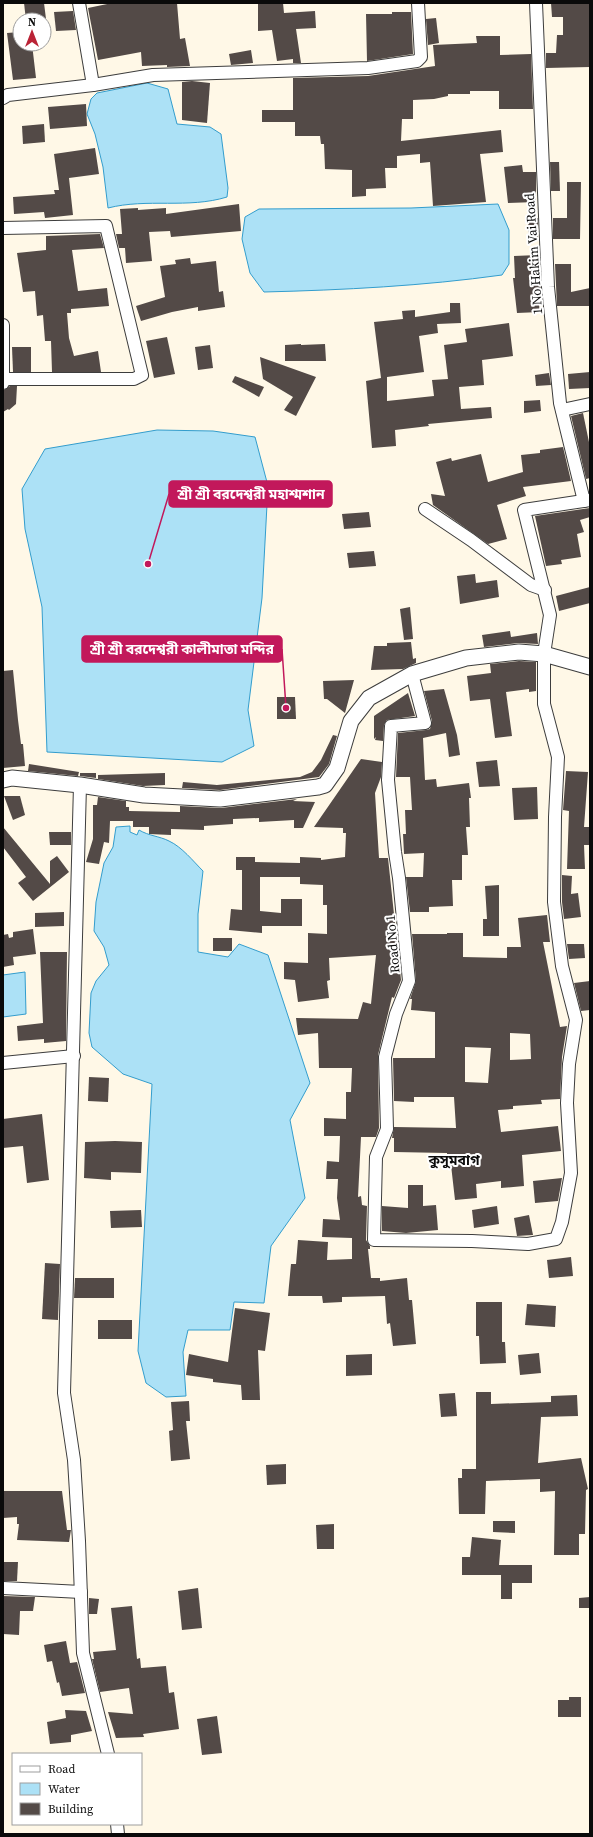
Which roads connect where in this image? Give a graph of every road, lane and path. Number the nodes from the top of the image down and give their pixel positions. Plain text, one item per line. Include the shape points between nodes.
1 (79, 3) edge
2 (418, 3) edge
3 (536, 3) edge
4 (93, 85) junction
5 (3, 98) edge
6 (3, 228) edge
7 (3, 324) edge
8 (3, 381) edge
9 (590, 404) edge
10 (562, 410) junction
11 (587, 500) edge
12 (426, 509) dead end
13 (545, 590) junction
14 (544, 654) junction
15 (590, 667) edge
16 (412, 674) junction
17 (3, 780) edge
18 (80, 785) junction
19 (74, 1056) junction
20 (3, 1063) edge
21 (3, 1588) edge
22 (81, 1592) junction
23 (108, 1753) edge

1 - 4 street
2 - 4 street via 420,57 417,61 368,68 153,75
3 - 10 street, 1 No Hakim Vai Road via 548,287
4 - 5 street via 8,95
6 - 8 street via 106,226 142,374 134,379
7 - 8 street
9 - 10 street
10 - 11 street, 1 No Hakim Vai Road
11 - 13 street via 524,510
12 - 13 street via 531,585
13 - 14 street via 550,615
14 - 15 street
14 - 16 street via 519,652 466,658
14 - 16 street, Road No 1 via 544,704 558,757 554,817 554,902 562,966 576,1020 569,1064 567,1103 571,1173 556,1240 528,1244 374,1240 376,1157 387,1129 385,1056 396,1014 409,981 388,780 391,726 425,723
16 - 18 street via 369,698 351,721 338,768 325,785 220,799 144,795
17 - 18 street via 12,778
18 - 19 street
19 - 20 street
19 - 22 street via 64,1393 74,1460
21 - 22 street
22 - 23 street via 83,1653

